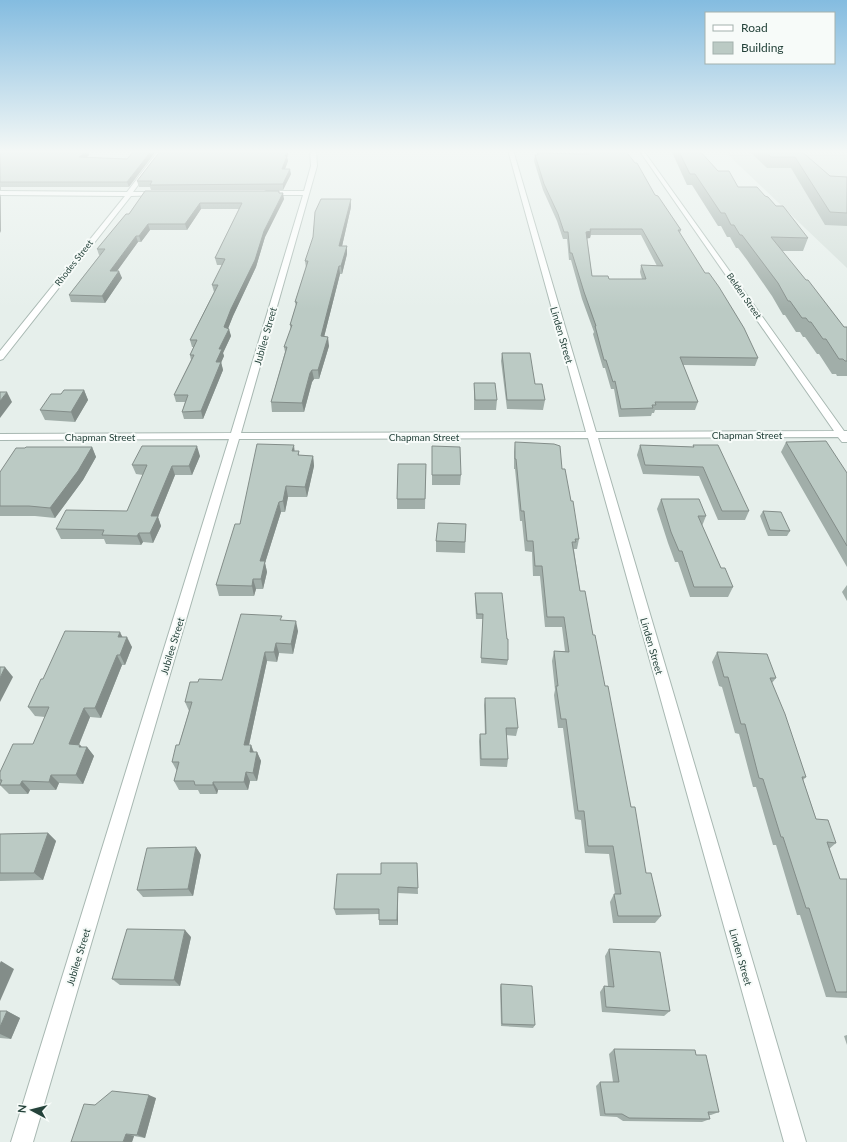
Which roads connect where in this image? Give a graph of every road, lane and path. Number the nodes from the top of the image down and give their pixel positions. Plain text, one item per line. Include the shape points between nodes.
1 (122, 203) edge
2 (304, 203) edge
3 (525, 203) edge
4 (679, 203) edge
5 (0, 357) edge
6 (591, 436) junction
7 (0, 437) edge
8 (236, 437) junction
9 (845, 437) edge
10 (22, 1142) edge
11 (794, 1142) edge

1 - 5 street, Rhodes Street
2 - 8 street, Jubilee Street
3 - 6 street, Linden Street
4 - 9 street, Belden Street
6 - 8 street, Chapman Street
6 - 9 street, Chapman Street
6 - 11 street, Linden Street
7 - 8 street, Chapman Street
8 - 10 street, Jubilee Street

